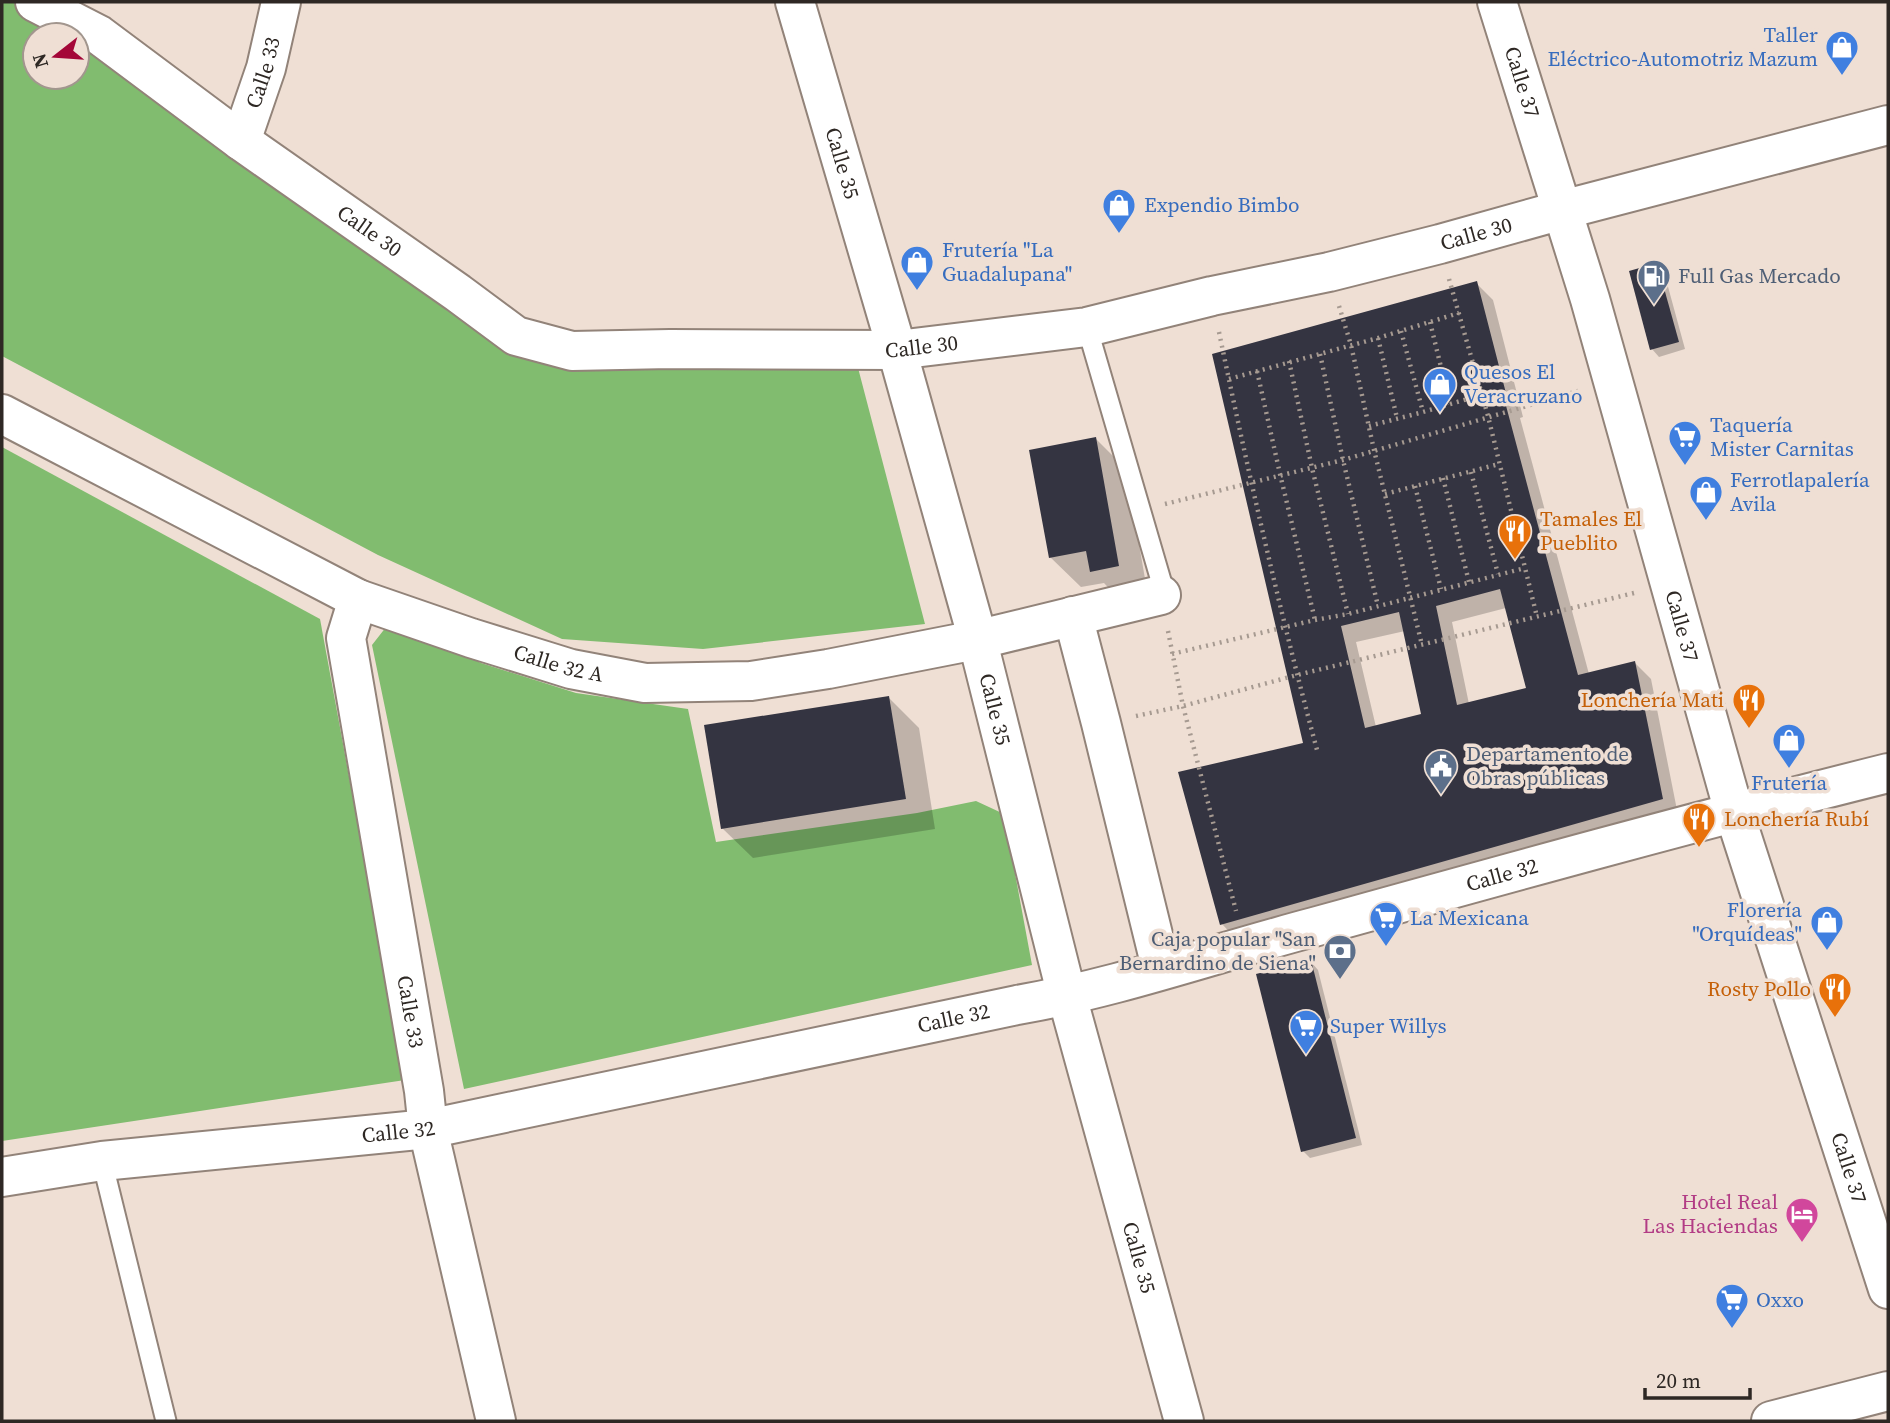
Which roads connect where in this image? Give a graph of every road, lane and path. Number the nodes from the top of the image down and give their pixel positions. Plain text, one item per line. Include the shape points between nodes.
1 (35, 2) edge
2 (281, 2) edge
3 (795, 2) edge
4 (1497, 2) edge
5 (1888, 125) edge
6 (241, 141) junction
7 (1562, 210) junction
8 (1440, 244) junction
9 (1328, 272) junction
10 (1212, 296) junction
11 (1459, 313) junction
12 (1430, 322) junction
13 (1087, 327) junction
14 (1401, 331) junction
15 (1378, 338) junction
16 (1351, 345) junction
17 (897, 350) junction
18 (1320, 354) junction
19 (1289, 361) junction
20 (1257, 371) junction
21 (1229, 379) junction
22 (1613, 382) junction
23 (1481, 395) junction
24 (1450, 404) junction
25 (1423, 412) junction
26 (2, 414) edge
27 (1488, 416) junction
28 (1397, 418) junction
29 (1369, 426) junction
30 (1374, 450) junction
31 (1343, 460) junction
32 (1500, 464) junction
33 (1312, 468) junction
34 (1471, 472) junction
35 (1280, 474) junction
36 (1443, 478) junction
37 (1251, 482) junction
38 (1415, 486) junction
39 (1385, 494) junction
40 (1141, 510) junction
41 (1525, 568) junction
42 (1498, 574) junction
43 (1469, 582) junction
44 (1670, 584) junction
45 (1441, 589) junction
46 (1161, 595) junction
47 (1410, 597) junction
48 (358, 599) junction
49 (1378, 606) junction
50 (1348, 614) junction
51 (1073, 616) junction
52 (1536, 617) junction
53 (1315, 620) junction
54 (1286, 627) junction
55 (976, 640) junction
56 (1422, 645) junction
57 (1172, 654) junction
58 (1297, 675) junction
59 (1183, 706) junction
60 (1101, 723) junction
61 (1317, 750) dead end
62 (1888, 773) edge
63 (1734, 812) junction
64 (1245, 945) junction
65 (1164, 969) junction
66 (1067, 996) junction
67 (428, 1129) junction
68 (102, 1161) junction
69 (2, 1177) edge
70 (1888, 1289) edge
71 (1888, 1391) edge
72 (166, 1421) edge
73 (496, 1421) edge
74 (1184, 1421) edge
75 (1771, 1421) edge

1 - 6 street, Calle 30 via 99,35
2 - 6 street, Calle 33 via 266,68
3 - 17 street, Calle 35
4 - 7 street, Calle 37
5 - 7 street, Calle 30
6 - 17 street, Calle 30 via 516,336 572,352
7 - 8 street, Calle 30
7 - 22 street, Calle 37
8 - 9 street, Calle 30
8 - 11 path
9 - 10 street, Calle 30
9 - 16 path
10 - 13 street, Calle 30
10 - 21 path
11 - 12 path
11 - 23 path
12 - 14 path
12 - 24 path
13 - 17 street, Calle 30
13 - 40 lane
14 - 15 path
14 - 25 path
15 - 16 path
15 - 28 path
16 - 18 path
16 - 29 path
17 - 55 street, Calle 35
18 - 19 path
18 - 31 path
19 - 20 path
19 - 33 path
20 - 21 path
20 - 35 path
21 - 37 path
22 - 27 path
22 - 44 street, Calle 37
23 - 24 path
23 - 27 path
24 - 25 path
25 - 28 path
26 - 48 street, Calle 32 A
27 - 30 path
27 - 32 path
28 - 29 path
29 - 30 path
30 - 31 path
30 - 39 path
31 - 33 path
31 - 49 path
32 - 34 path
32 - 41 path
33 - 35 path
33 - 50 path
34 - 36 path
34 - 42 path
35 - 37 path
35 - 53 path
36 - 38 path
36 - 43 path
37 - 40 path
37 - 54 path
38 - 39 path
38 - 45 path
39 - 47 path
40 - 46 lane via 1164,591
41 - 42 path
41 - 52 path
42 - 43 path
43 - 45 path
44 - 52 path
44 - 63 street, Calle 37
45 - 47 path
46 - 51 street, Calle 32 A
46 - 57 path
47 - 49 path
47 - 56 path
48 - 55 street, Calle 32 A via 571,669 645,683 751,681
48 - 67 street, Calle 33 via 346,638
49 - 50 path
50 - 53 path
51 - 55 street, Calle 32 A
51 - 60 street
52 - 56 path
53 - 54 path
54 - 57 path
54 - 58 path
55 - 66 street, Calle 35
56 - 58 path
57 - 59 path
58 - 59 path
58 - 61 path
59 - 60 path
59 - 64 path
60 - 65 street
62 - 63 street, Calle 32
63 - 64 street, Calle 32
63 - 70 street, Calle 37
64 - 65 street, Calle 32
65 - 66 street, Calle 32
66 - 67 street, Calle 32
66 - 74 street, Calle 35
67 - 68 street, Calle 32
67 - 73 street, Calle 33
68 - 69 street, Calle 32
68 - 72 lane
71 - 75 street

